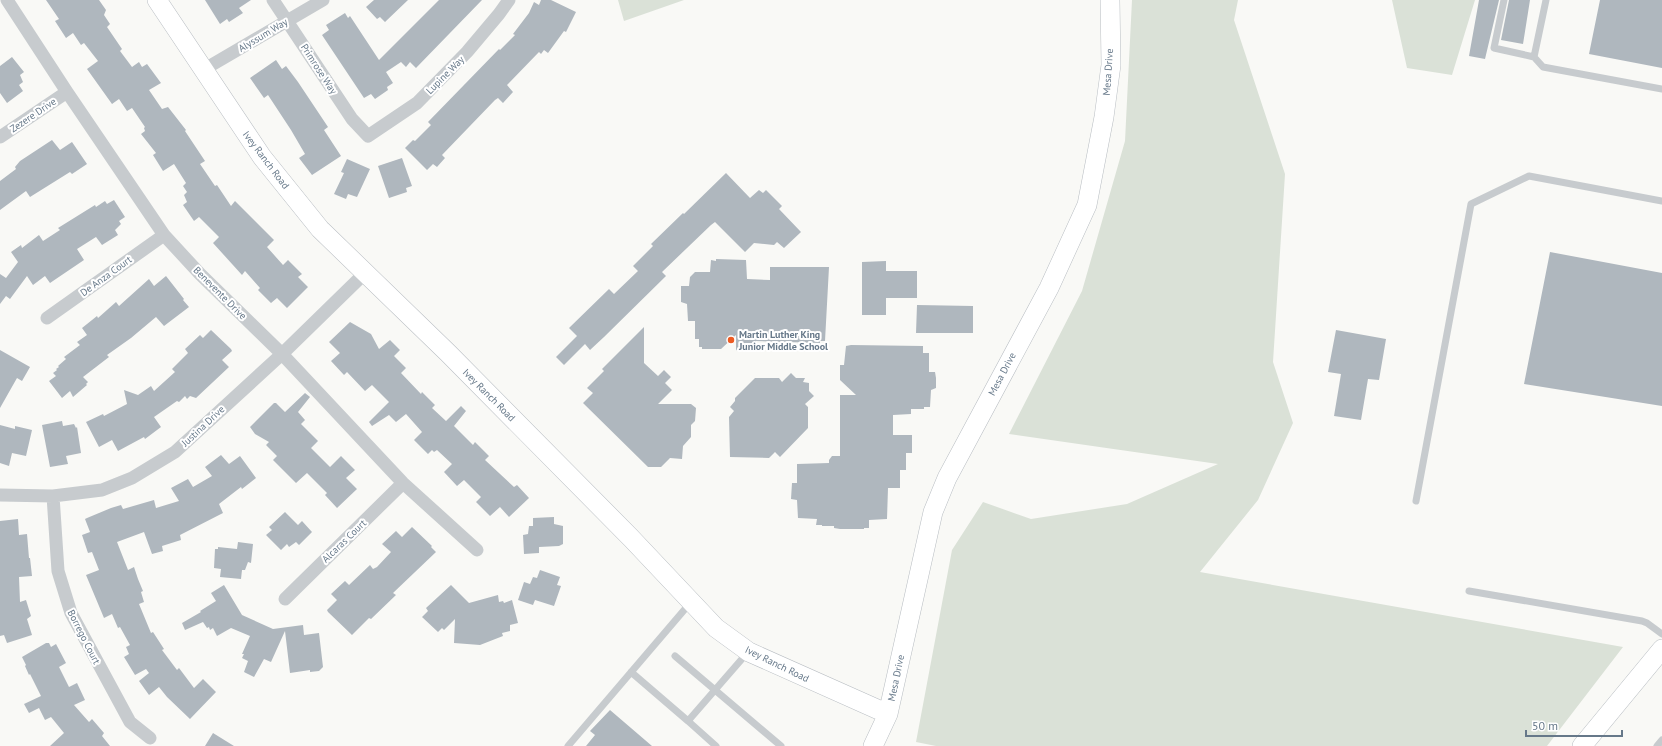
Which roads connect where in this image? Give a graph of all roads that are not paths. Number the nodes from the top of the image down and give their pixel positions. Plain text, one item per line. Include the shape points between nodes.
1 (7, 0) edge
2 (157, 0) edge
3 (273, 0) edge
4 (323, 0) edge
5 (509, 0) edge
6 (1110, 0) edge
7 (1504, 0) edge
8 (1546, 0) edge
9 (287, 20) junction
10 (1534, 57) junction
11 (203, 70) junction
12 (1662, 89) edge
13 (67, 92) junction
14 (368, 136) joint
15 (0, 137) edge
16 (1662, 201) edge
17 (164, 234) junction
18 (365, 273) junction
19 (47, 318) dead end
20 (282, 354) junction
21 (403, 483) junction
22 (0, 495) edge
23 (53, 496) junction
24 (1416, 501) dead end
25 (477, 550) dead end
26 (1469, 591) dead end
27 (285, 599) dead end
28 (691, 602) junction
29 (1662, 634) edge
30 (1662, 649) edge
31 (748, 652) junction
32 (675, 656) dead end
33 (631, 672) junction
34 (715, 690) junction
35 (888, 714) junction
36 (688, 721) junction
37 (150, 738) dead end
38 (1662, 740) edge
39 (568, 746) edge
40 (716, 746) edge
41 (781, 746) edge
42 (873, 746) edge
43 (1582, 746) edge
44 (1657, 746) edge

1 - 13 street, Benevente Drive
2 - 11 street, Ivey Ranch Road
3 - 9 street, Primrose Way
4 - 9 street, Alyssum Way
5 - 14 street, Lupine Way via 467,52 417,102
6 - 35 street, Mesa Drive via 1111,65 1087,205 1049,288 947,478 933,512
7 - 10 lane via 1494,48
8 - 10 lane
9 - 11 street, Alyssum Way
9 - 14 street, Primrose Way via 352,119
10 - 12 lane via 1543,67
11 - 18 street, Ivey Ranch Road via 262,157 320,229
13 - 15 street, Zezere Drive
13 - 17 street, Benevente Drive
16 - 24 lane via 1529,176 1471,204
17 - 19 street, De Anza Court
17 - 20 street, Benevente Drive via 200,274
18 - 20 street, Justina Drive
18 - 28 street, Ivey Ranch Road via 454,359
20 - 21 street, Benevente Drive
20 - 23 street, Justina Drive via 175,452 132,478 102,490
21 - 25 street, Benevente Drive
21 - 27 street, Alcaras Court
22 - 23 street, Justina Drive
23 - 37 street, Borrego Court via 58,571 71,613 130,722
26 - 29 lane via 1642,621
28 - 31 street, Ivey Ranch Road via 716,628
28 - 33 lane
30 - 43 street
31 - 34 lane
31 - 35 street, Ivey Ranch Road
32 - 34 lane
33 - 36 lane
33 - 39 lane
34 - 36 lane
34 - 41 lane
35 - 42 street, Mesa Drive
36 - 40 lane
38 - 44 lane

